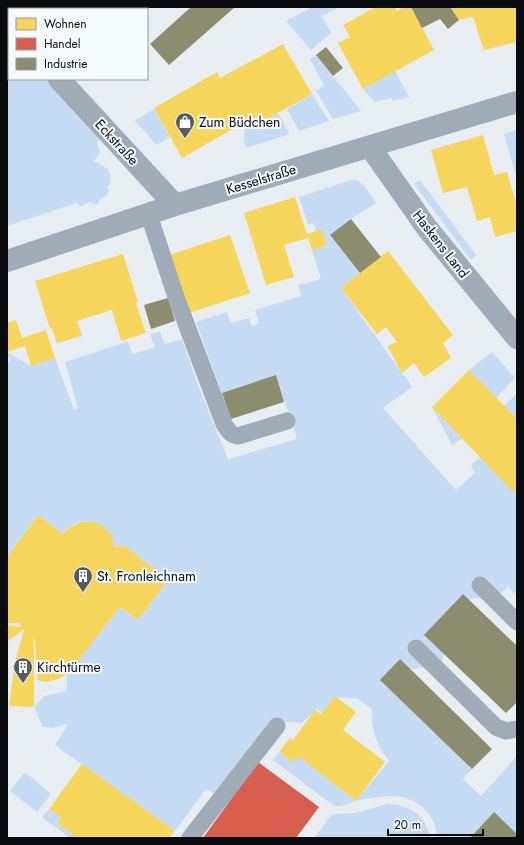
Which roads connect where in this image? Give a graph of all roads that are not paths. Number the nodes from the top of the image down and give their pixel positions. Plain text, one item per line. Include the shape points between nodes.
1 (60, 80) edge
2 (517, 102) edge
3 (370, 146) junction
4 (175, 206) junction
5 (149, 215) junction
6 (7, 261) edge
7 (517, 338) edge
8 (287, 421) dead end
9 (480, 585) dead end
10 (517, 622) edge
11 (416, 648) dead end
12 (277, 726) dead end
13 (517, 729) edge
14 (190, 838) edge

1 - 4 street, Eckstraße
2 - 3 street, Kesselstraße
3 - 4 street, Kesselstraße
3 - 7 street, Haskens Land via 427,228
4 - 5 street, Kesselstraße
5 - 6 street, Kesselstraße
5 - 8 lane via 186,326 228,431 238,436
9 - 10 lane
11 - 13 lane via 496,727 506,731
12 - 14 lane

